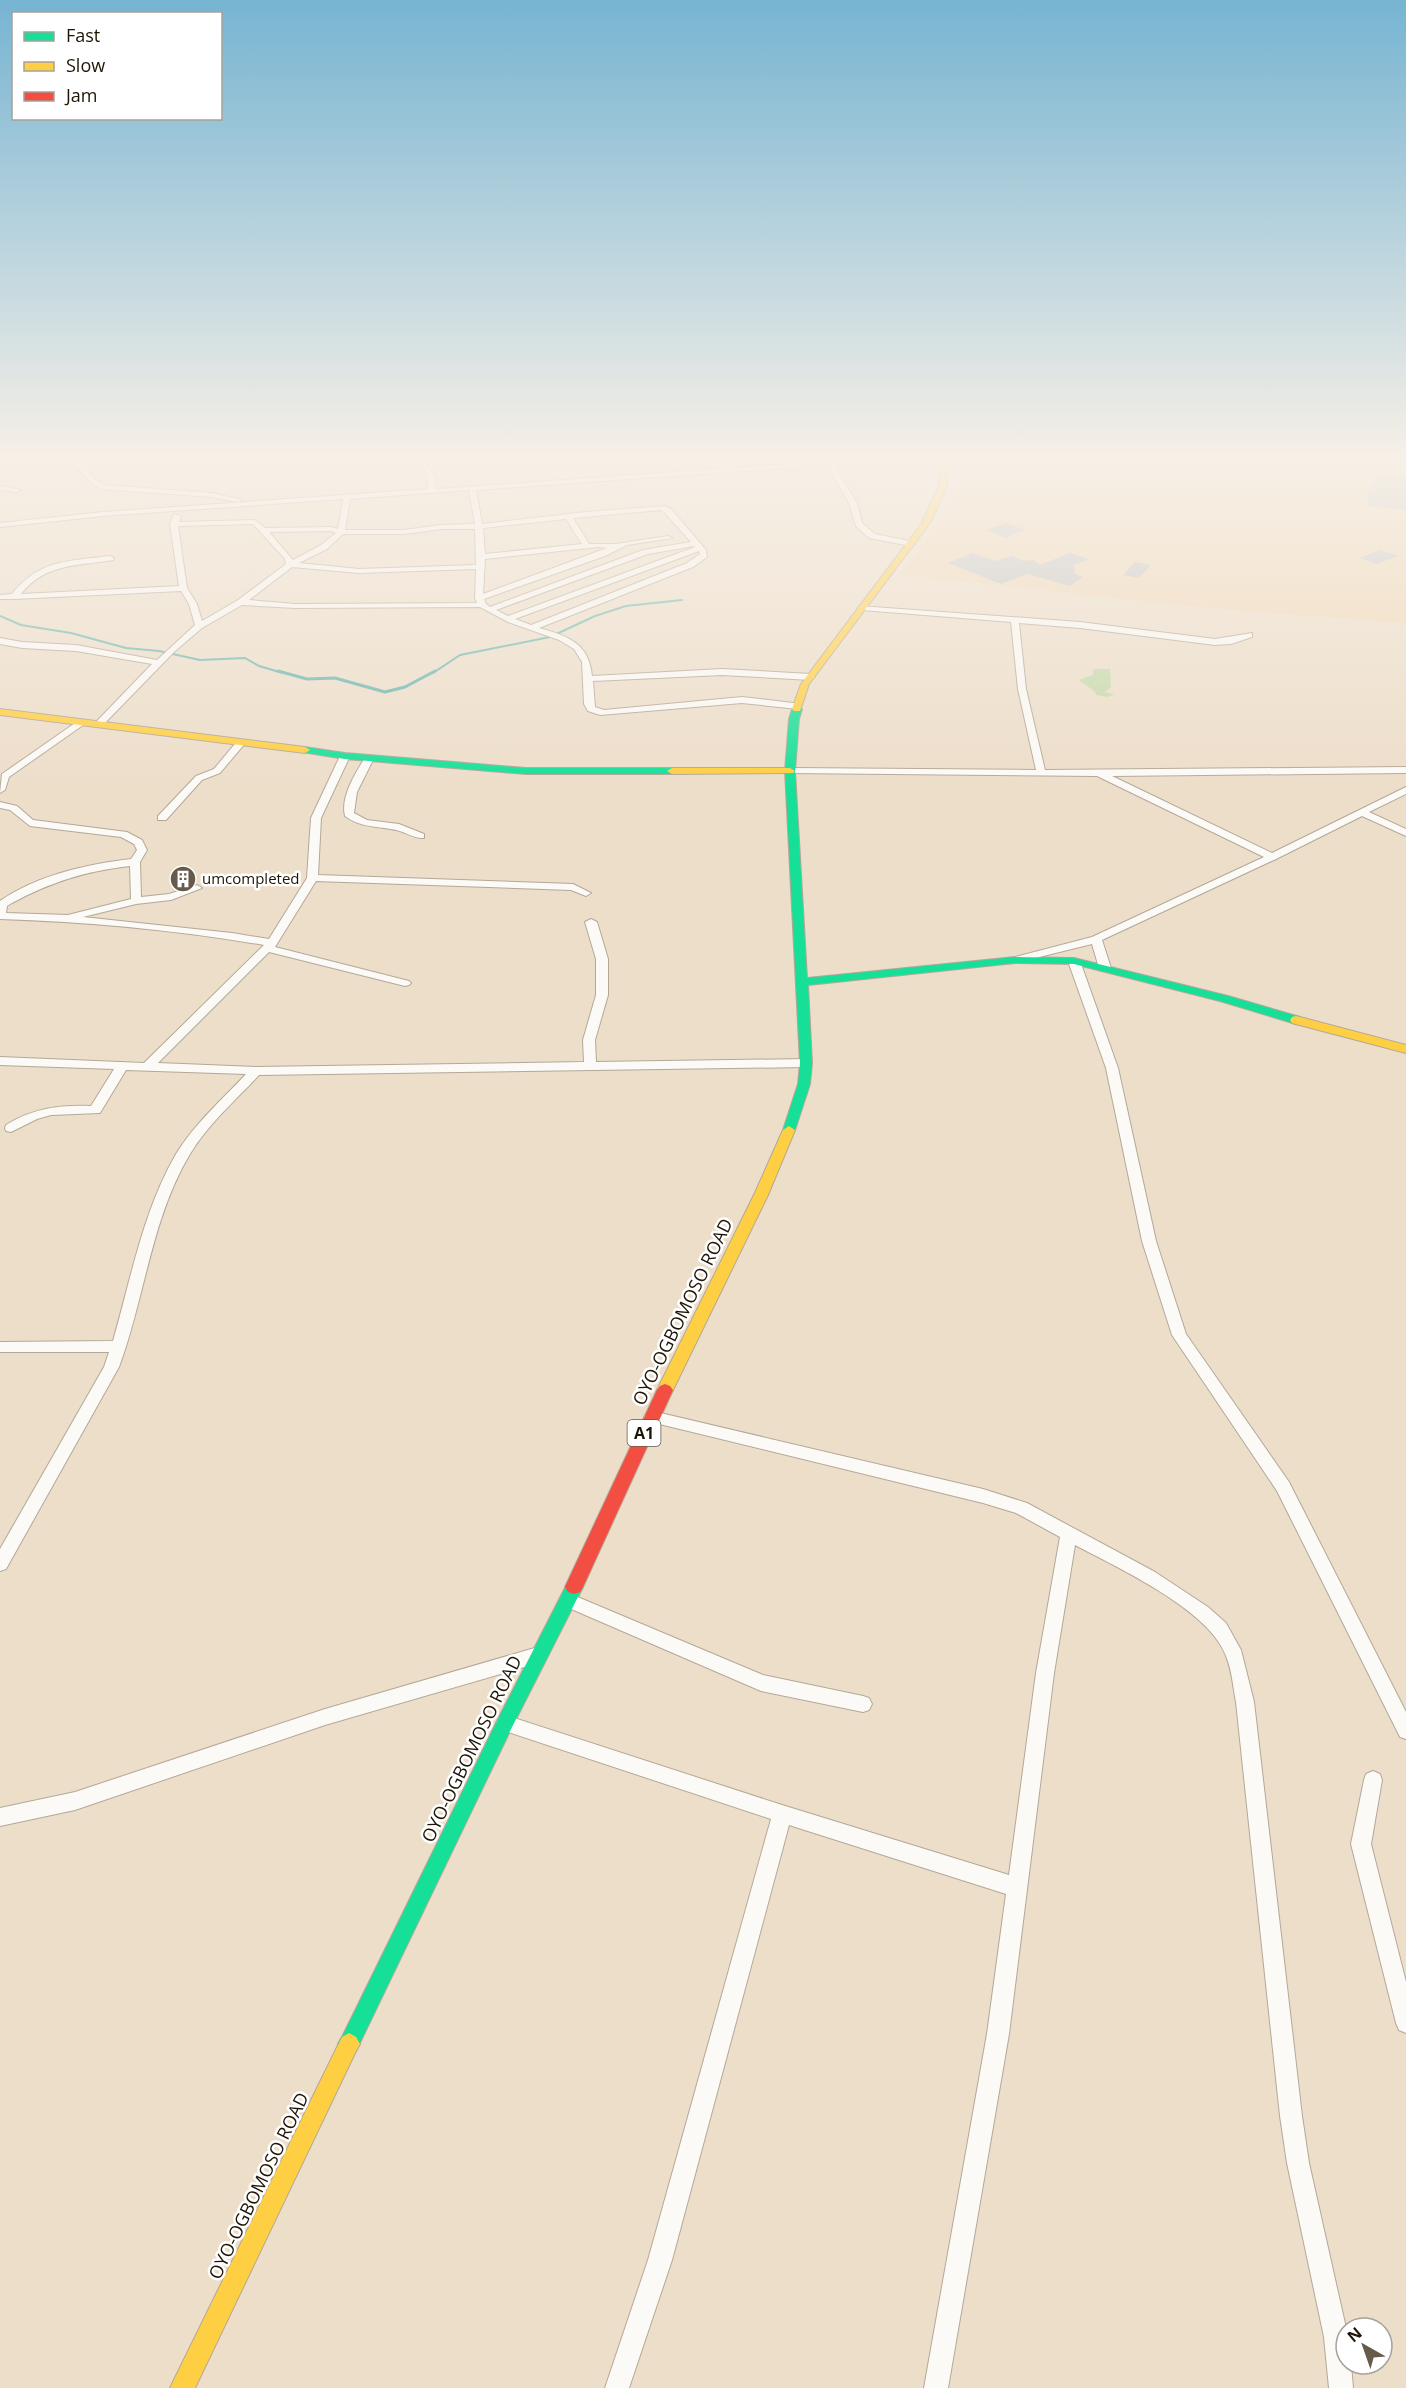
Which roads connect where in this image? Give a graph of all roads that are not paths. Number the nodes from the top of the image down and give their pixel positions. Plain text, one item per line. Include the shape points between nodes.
1 (53, 565) edge
2 (180, 565) edge
3 (290, 565) edge
4 (295, 565) edge
5 (575, 565) edge
6 (605, 565) edge
7 (647, 565) edge
8 (689, 565) edge
9 (895, 565) edge
10 (478, 567) joint
11 (183, 588) junction
12 (0, 597) edge
13 (14, 597) junction
14 (241, 602) junction
15 (484, 604) junction
16 (862, 608) junction
17 (508, 619) junction
18 (1015, 621) junction
19 (199, 626) junction
20 (531, 628) junction
21 (1249, 635) dead end
22 (0, 641) edge
23 (166, 656) junction
24 (811, 677) junction
25 (587, 679) junction
26 (798, 706) junction
27 (0, 712) edge
28 (81, 723) junction
29 (99, 724) junction
30 (242, 741) junction
31 (345, 756) junction
32 (369, 758) junction
33 (1406, 770) edge
34 (790, 771) junction
35 (1041, 772) junction
36 (1098, 773) junction
37 (2, 776) edge
38 (0, 790) edge
39 (1406, 790) edge
40 (0, 805) edge
41 (1361, 812) junction
42 (162, 818) dead end
43 (1406, 833) edge
44 (420, 836) dead end
45 (1272, 857) junction
46 (135, 862) junction
47 (312, 878) junction
48 (197, 888) dead end
49 (586, 892) dead end
50 (136, 901) junction
51 (0, 915) edge
52 (62, 918) junction
53 (591, 922) dead end
54 (1096, 939) junction
55 (269, 946) junction
56 (1015, 960) junction
57 (1074, 961) junction
58 (1105, 968) junction
59 (803, 982) junction
60 (405, 983) dead end
61 (1406, 1049) edge
62 (0, 1061) edge
63 (806, 1063) junction
64 (590, 1065) junction
65 (122, 1067) junction
66 (146, 1068) junction
67 (256, 1071) junction
68 (10, 1128) dead end
69 (119, 1346) junction
70 (0, 1347) edge
71 (652, 1417) junction
72 (1069, 1534) junction
73 (0, 1564) edge
74 (568, 1600) junction
75 (538, 1655) junction
76 (863, 1704) dead end
77 (505, 1723) junction
78 (1406, 1731) edge
79 (1373, 1780) dead end
80 (782, 1814) junction
81 (0, 1817) edge
82 (1016, 1887) junction
83 (1406, 2024) edge
84 (182, 2388) edge
85 (617, 2388) edge
86 (936, 2388) edge
87 (1341, 2388) edge

1 - 13 street via 21,586
2 - 11 street
3 - 14 street
4 - 10 street via 359,571
5 - 15 street
6 - 15 street
7 - 17 street
8 - 20 street
9 - 16 main road, OYO-OGBOMOSO ROAD / A1
10 - 15 street
11 - 13 street
11 - 19 street via 193,604
12 - 13 street
14 - 15 street via 295,606
14 - 19 street
15 - 17 street
16 - 18 street
16 - 24 main road, OYO-OGBOMOSO ROAD / A1
17 - 20 street
18 - 21 street via 1215,642
18 - 35 street via 1022,689
19 - 23 street
20 - 25 street via 556,634 577,649 586,660
22 - 23 street
23 - 29 street
24 - 25 street via 722,672
24 - 26 main road, OYO-OGBOMOSO ROAD / A1
25 - 26 street via 591,709 603,714 742,700
26 - 34 main road, OYO-OGBOMOSO ROAD / A1
27 - 28 main road
28 - 29 main road
28 - 37 street
29 - 30 main road
30 - 31 main road
30 - 42 street via 217,771 199,778
31 - 32 main road
31 - 47 street via 316,818
32 - 34 main road via 526,771
32 - 44 street via 353,786 349,814 366,824 398,827
33 - 36 street
34 - 35 street
34 - 59 main road, OYO-OGBOMOSO ROAD / A1
35 - 36 street
36 - 45 street
37 - 38 street
39 - 41 street
40 - 46 street via 13,808 30,824 123,834 135,839 142,850
41 - 43 street
41 - 45 street
45 - 54 street
46 - 50 street
46 - 51 street via 86,868 61,876 3,904
47 - 49 street via 573,887
47 - 55 street
48 - 50 street via 171,897
50 - 52 street
51 - 52 street
52 - 55 street via 232,936
53 - 64 street via 602,959 602,995 589,1040
54 - 56 street
54 - 58 street
55 - 60 street
55 - 66 street
56 - 57 main road
56 - 59 main road
57 - 58 main road
57 - 78 street via 1112,1068 1149,1241 1179,1335 1283,1487
58 - 61 main road
59 - 63 main road, OYO-OGBOMOSO ROAD / A1
62 - 65 street
63 - 64 street
63 - 71 main road, OYO-OGBOMOSO ROAD / A1 via 794,1119 771,1174
64 - 67 street
65 - 66 street
65 - 68 street via 95,1110 53,1109 30,1115
66 - 67 street
67 - 69 street via 183,1154 160,1202
69 - 70 street
69 - 73 street
71 - 72 street via 983,1496 1021,1508
71 - 74 main road, OYO-OGBOMOSO ROAD / A1
72 - 82 street via 1045,1673
72 - 87 street via 1149,1577 1202,1612 1220,1628 1235,1655 1245,1702 1291,2116 1336,2337
74 - 75 main road, OYO-OGBOMOSO ROAD / A1
74 - 76 street via 761,1683
75 - 77 main road, OYO-OGBOMOSO ROAD / A1
75 - 81 street via 325,1717 75,1801
77 - 80 street
77 - 84 main road, OYO-OGBOMOSO ROAD / A1
79 - 83 street via 1361,1844
80 - 82 street
80 - 85 street via 660,2260
82 - 86 street via 998,2034

